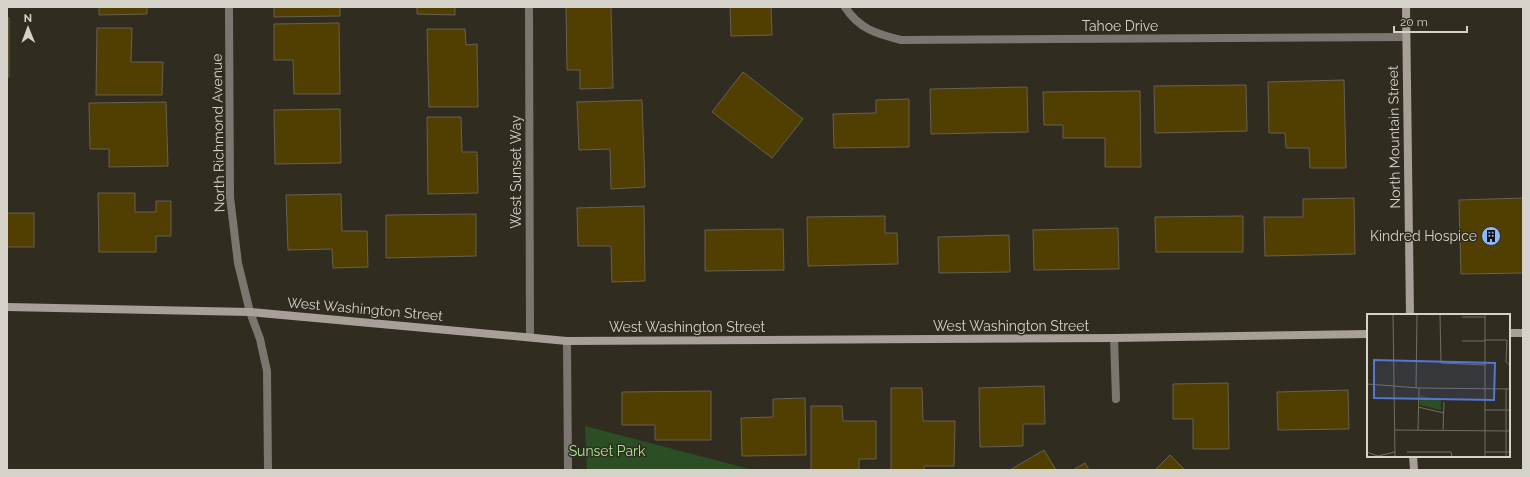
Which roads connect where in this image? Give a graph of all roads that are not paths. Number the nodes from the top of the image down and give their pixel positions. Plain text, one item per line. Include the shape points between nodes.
1 (229, 7) edge
2 (529, 7) edge
3 (845, 7) edge
4 (1406, 7) edge
5 (1406, 37) junction
6 (7, 307) edge
7 (250, 312) junction
8 (1410, 314) edge
9 (1510, 333) edge
10 (1523, 333) edge
11 (1367, 334) edge
12 (530, 336) junction
13 (1114, 338) junction
14 (567, 341) junction
15 (1116, 398) dead end
16 (1413, 457) edge
17 (268, 470) edge
18 (568, 470) edge
19 (1414, 470) edge

1 - 7 street, North Richmond Avenue via 230,197 238,263
2 - 12 street, West Sunset Way
3 - 5 street, Tahoe Drive via 853,20 875,33 901,40
4 - 5 street, North Mountain Street
5 - 8 street, North Mountain Street
6 - 7 street, West Washington Street
7 - 12 street, West Washington Street
7 - 17 street, North Richmond Avenue via 260,339 267,371
9 - 10 street
11 - 13 street, West Washington Street
12 - 14 street, West Washington Street
13 - 14 street, West Washington Street
13 - 15 street
14 - 18 street
16 - 19 street

